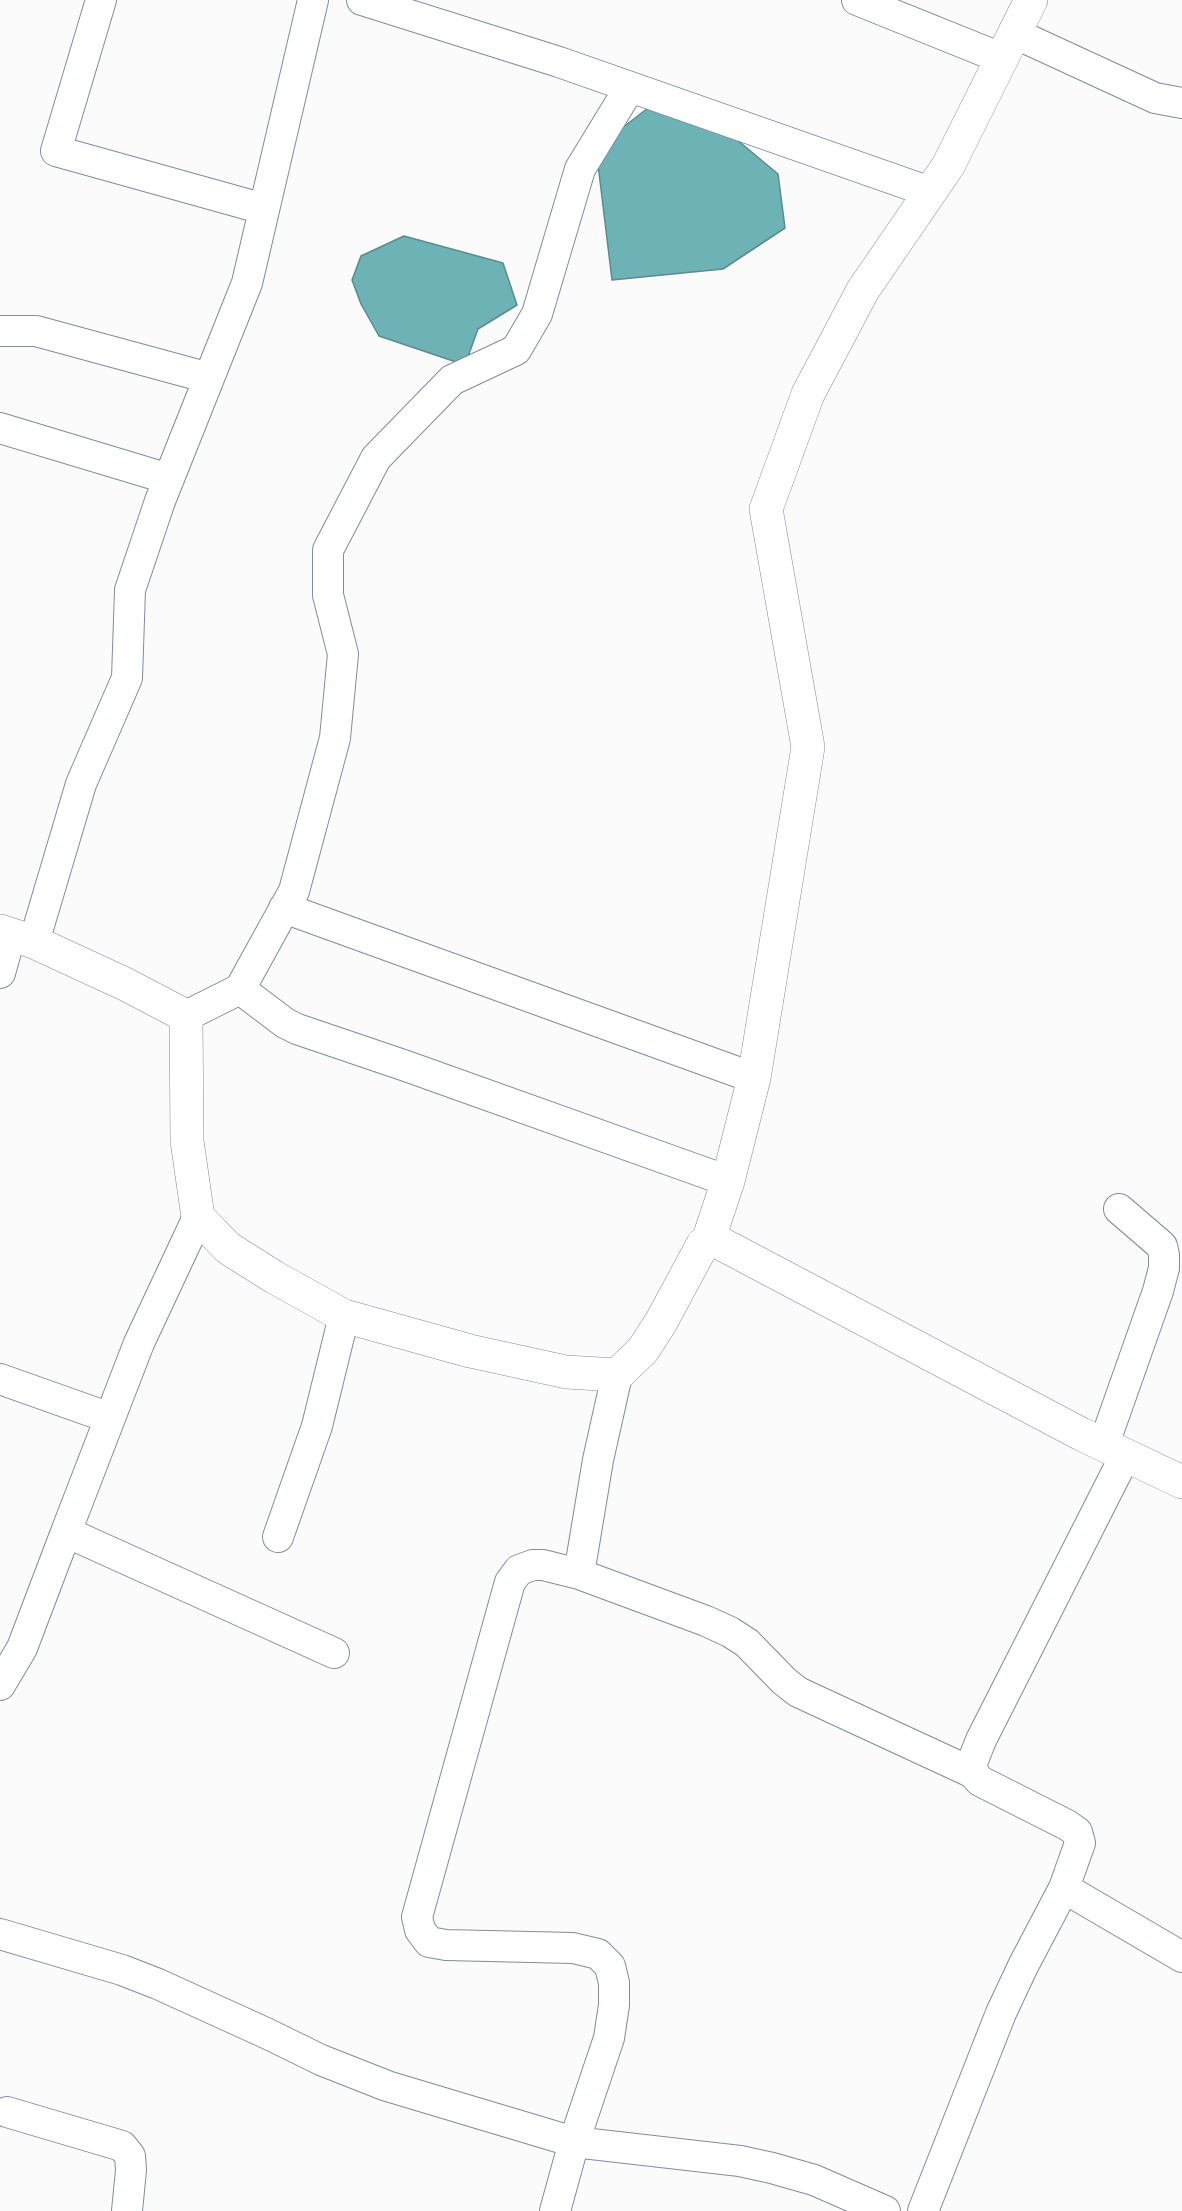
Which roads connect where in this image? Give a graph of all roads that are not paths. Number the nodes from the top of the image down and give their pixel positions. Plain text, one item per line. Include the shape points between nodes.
1 (101, 0) edge
2 (313, 0) edge
3 (362, 0) edge
4 (856, 0) edge
5 (1030, 0) edge
6 (1008, 46) junction
7 (630, 87) junction
8 (1182, 104) edge
9 (930, 192) junction
10 (264, 209) junction
11 (0, 331) edge
12 (209, 378) junction
13 (0, 428) edge
14 (169, 479) junction
15 (284, 908) junction
16 (15, 936) edge
17 (0, 973) edge
18 (240, 989) junction
19 (186, 1016) junction
20 (754, 1078) junction
21 (728, 1181) junction
22 (1119, 1209) dead end
23 (198, 1216) junction
24 (708, 1241) junction
25 (344, 1316) junction
26 (617, 1375) junction
27 (0, 1379) edge
28 (110, 1418) junction
29 (1115, 1450) junction
30 (1182, 1482) edge
31 (66, 1532) junction
32 (278, 1537) dead end
33 (579, 1574) junction
34 (334, 1653) dead end
35 (0, 1685) edge
36 (973, 1773) junction
37 (1064, 1887) junction
38 (0, 1934) edge
39 (1182, 1957) edge
40 (8, 2112) dead end
41 (574, 2142) junction
42 (127, 2211) edge
43 (555, 2211) edge
44 (885, 2211) edge
45 (923, 2211) edge

1 - 10 street via 56,151
2 - 10 street
3 - 7 street
4 - 6 street
5 - 6 street
6 - 8 street
6 - 9 street via 948,166
7 - 9 street
7 - 15 street via 580,169 537,314 516,350 452,380 376,458 328,550 328,595 344,654 335,738 294,891
9 - 20 street via 862,290 808,394 766,509 808,747
10 - 12 street via 247,283
11 - 12 street via 36,331
12 - 14 street
13 - 14 street
14 - 16 street via 130,590 127,678
15 - 18 street
15 - 20 street
16 - 17 street
16 - 19 street via 125,984
18 - 19 street
18 - 21 street via 297,1029
19 - 23 street via 187,1141
20 - 21 street
21 - 24 street
22 - 29 street via 1162,1246 1164,1268
23 - 25 street via 228,1248
23 - 28 street via 139,1343
24 - 26 street via 643,1350
24 - 29 street via 720,1243
25 - 26 street via 470,1351 566,1372
25 - 32 street via 317,1426
26 - 33 street
27 - 28 street
28 - 31 street
29 - 30 street
29 - 36 street via 981,1740 972,1763
31 - 34 street
31 - 35 street via 22,1648
33 - 36 street via 730,1632 798,1692
33 - 41 street via 533,1565 519,1570 510,1582 417,1917 429,1942 573,1948 598,1954 610,1966 614,2005 609,2038
36 - 37 street via 980,1781 1077,1832 1078,1853
37 - 39 street
37 - 45 street via 1001,2013
38 - 41 street via 158,1984 321,2060 387,2086
40 - 42 street via 122,2146 130,2156
41 - 43 street
41 - 44 street via 740,2161 814,2180

